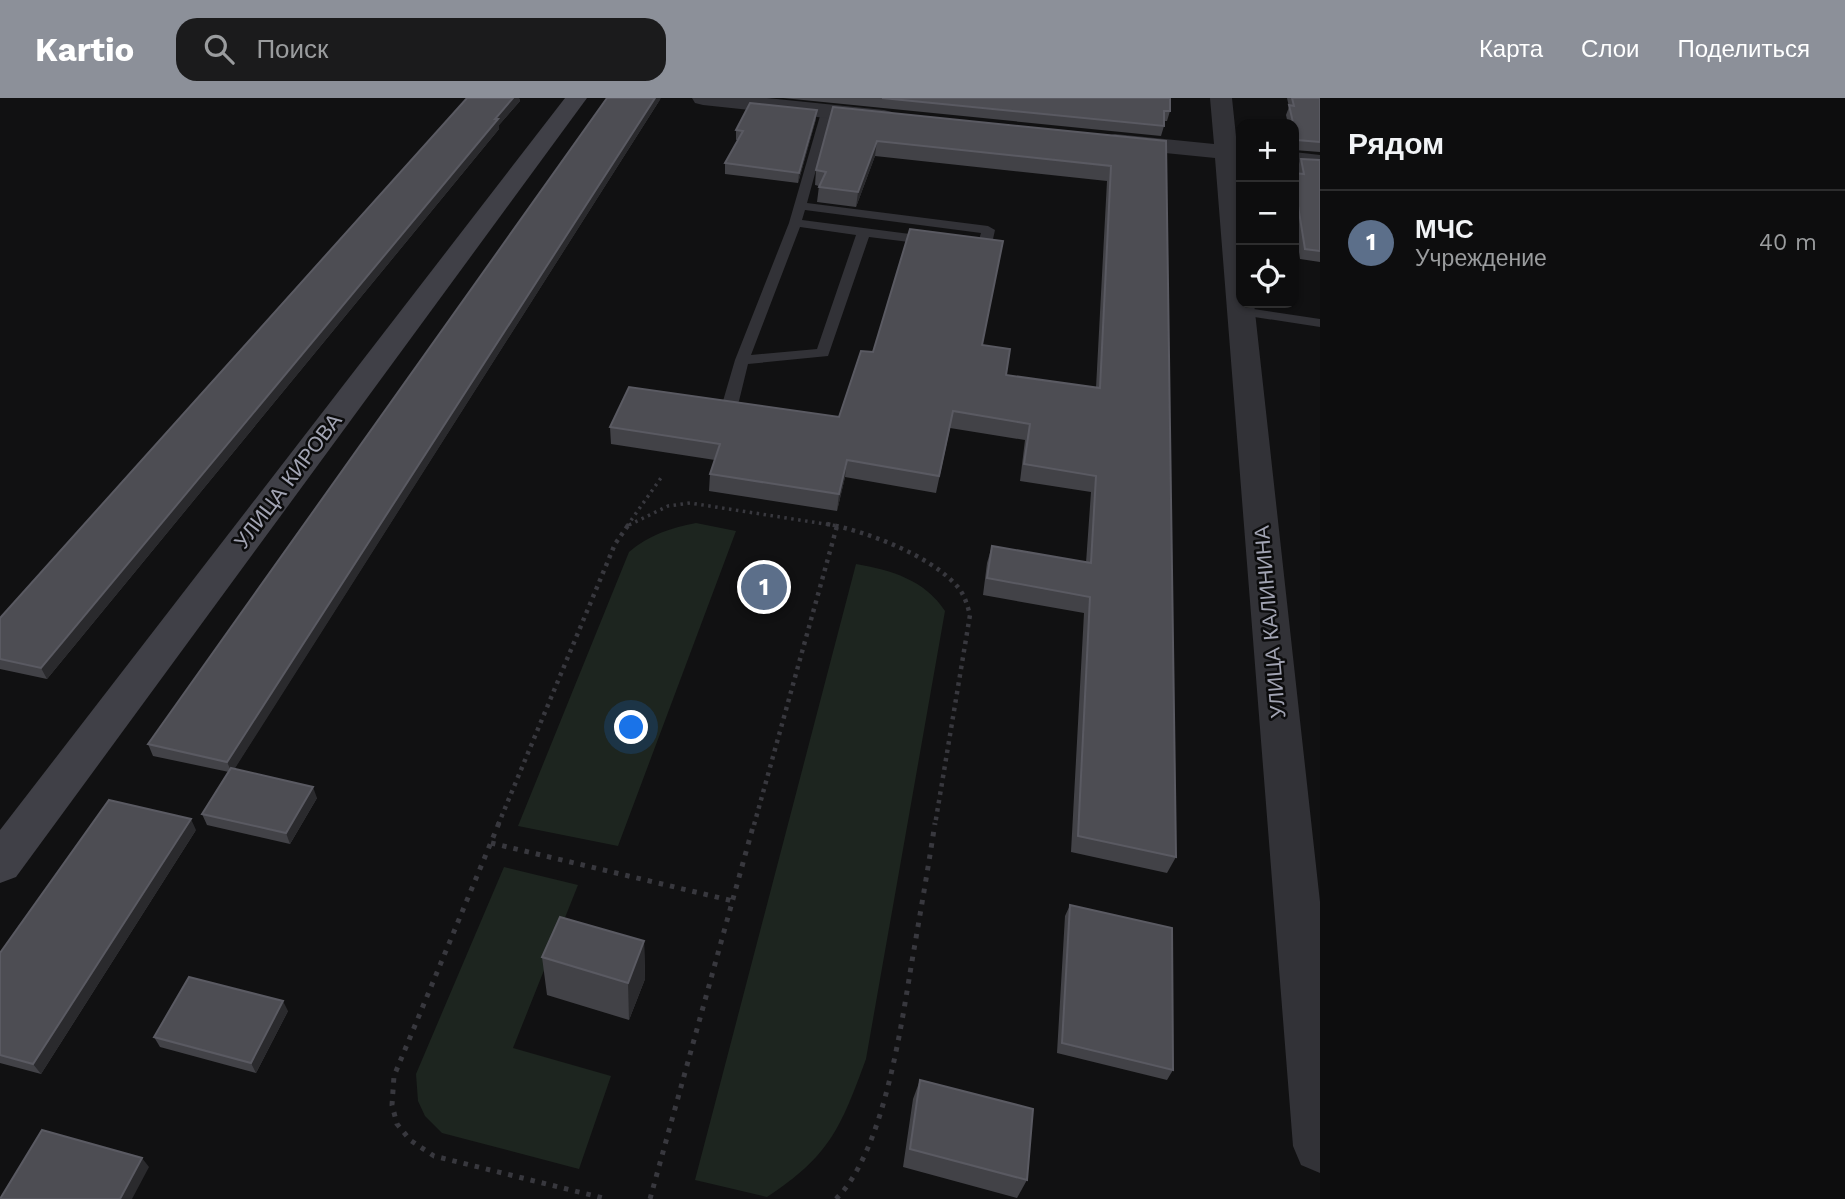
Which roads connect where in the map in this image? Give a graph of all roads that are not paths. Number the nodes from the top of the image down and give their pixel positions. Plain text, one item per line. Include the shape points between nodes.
1 (576, 98) edge
2 (703, 98) edge
3 (1222, 98) edge
4 (870, 107) edge
5 (826, 111) junction
6 (909, 120) edge
7 (1088, 138) edge
8 (1234, 153) edge
9 (1299, 160) edge
10 (1320, 162) edge
11 (800, 206) junction
12 (795, 223) junction
13 (864, 232) junction
14 (1240, 311) junction
15 (1320, 323) edge
16 (742, 360) junction
17 (731, 401) edge
18 (0, 864) edge
19 (1320, 1146) edge

1 - 18 street, УЛИЦА КИРОВА
2 - 5 street
3 - 8 street, УЛИЦА КАЛИНИНА
4 - 5 street
4 - 6 street
5 - 11 lane
7 - 8 street
8 - 14 street, УЛИЦА КАЛИНИНА
9 - 10 street
11 - 12 lane
11 - 13 lane via 988,230 984,248
12 - 13 lane
12 - 16 lane
13 - 16 lane via 823,353
14 - 15 lane
14 - 19 street, УЛИЦА КАЛИНИНА
16 - 17 lane

